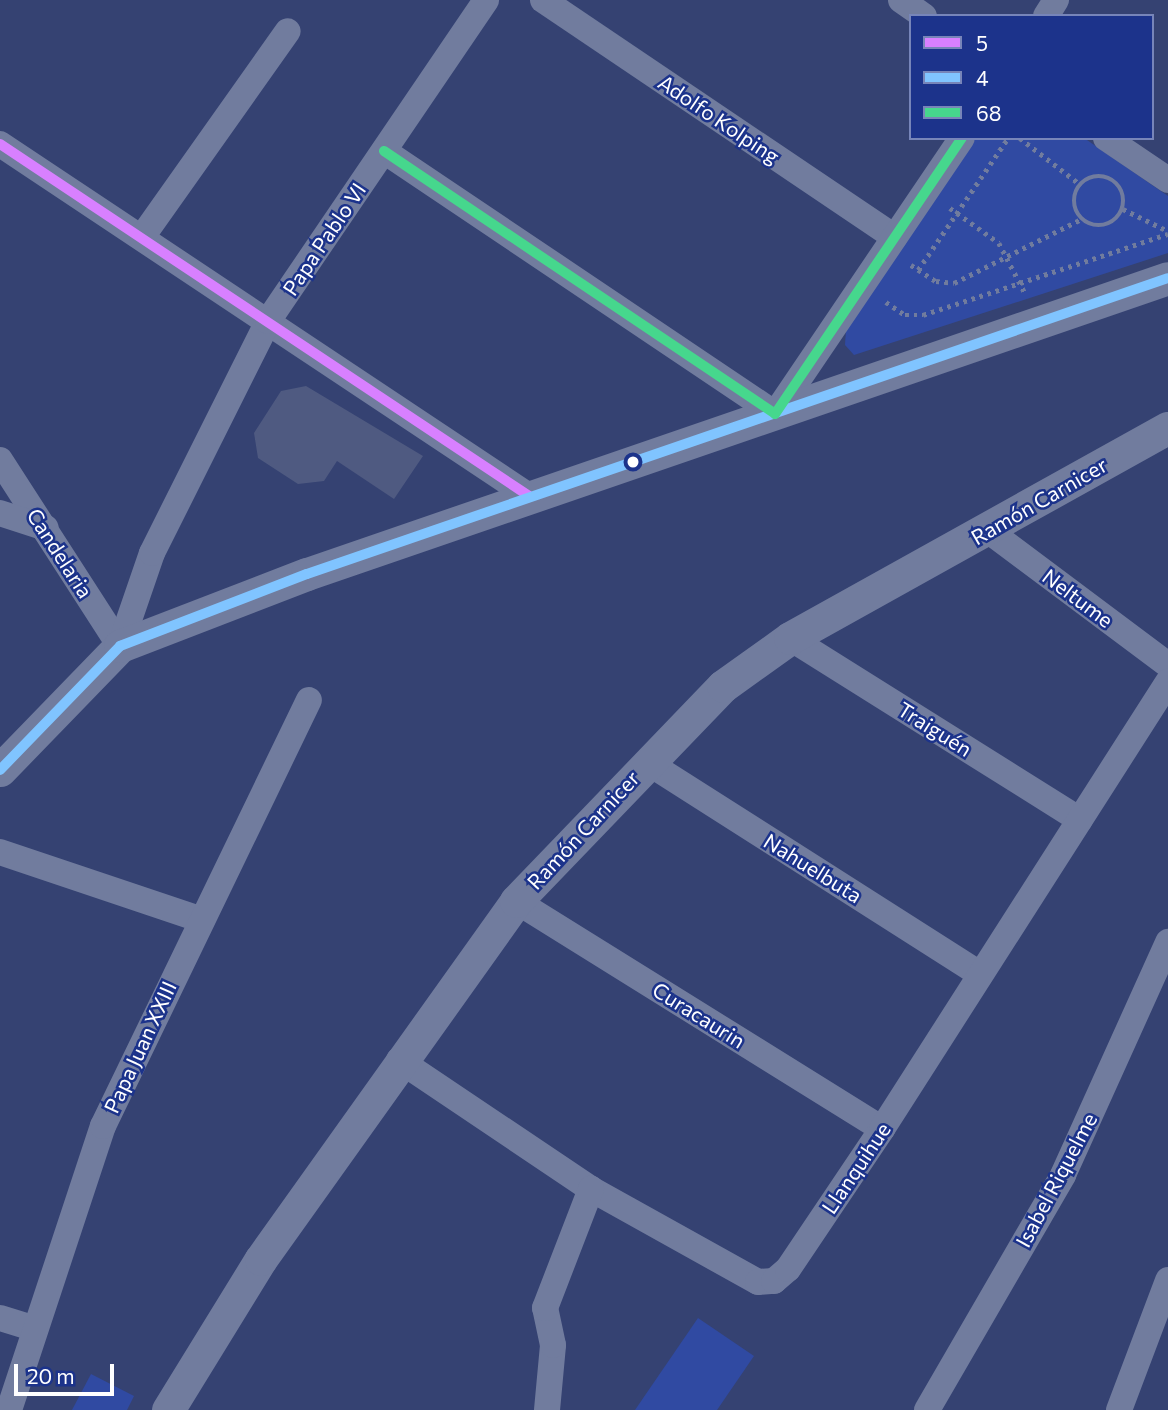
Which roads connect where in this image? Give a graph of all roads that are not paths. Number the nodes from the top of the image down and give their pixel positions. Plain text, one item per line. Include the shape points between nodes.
1 (486, 0) edge
2 (543, 0) edge
3 (901, 0) edge
4 (921, 14) edge
5 (288, 31) dead end
6 (961, 140) edge
7 (1109, 140) edge
8 (0, 144) edge
9 (384, 151) junction
10 (1168, 180) edge
11 (142, 237) junction
12 (891, 243) junction
13 (1168, 278) edge
14 (268, 321) junction
15 (775, 414) junction
16 (1168, 428) edge
17 (0, 460) edge
18 (529, 496) junction
19 (0, 513) edge
20 (46, 528) junction
21 (989, 531) junction
22 (790, 638) junction
23 (120, 646) junction
24 (1168, 665) edge
25 (1168, 681) edge
26 (309, 701) dead end
27 (647, 762) junction
28 (0, 770) edge
29 (1080, 820) junction
30 (0, 852) edge
31 (516, 901) junction
32 (202, 920) junction
33 (1168, 942) edge
34 (979, 974) junction
35 (399, 1060) junction
36 (882, 1129) junction
37 (592, 1189) junction
38 (1168, 1280) edge
39 (1162, 1313) edge
40 (0, 1318) edge
41 (35, 1329) junction
42 (9, 1410) edge
43 (168, 1410) edge
44 (547, 1410) edge
45 (927, 1410) edge
46 (1119, 1410) edge

1 - 9 street, Papa Pablo VI
2 - 12 street, Adolfo Kolping
3 - 4 street
5 - 11 street
6 - 12 street
7 - 10 street
8 - 11 street
9 - 14 street, Papa Pablo VI
9 - 15 street
11 - 14 street
12 - 15 street
13 - 15 street via 1035,319
14 - 18 street
14 - 23 street, Papa Pablo VI via 152,553
15 - 18 street
16 - 21 street, Ramón Carnicer
17 - 20 street, Candelaria
18 - 23 street
19 - 20 street
20 - 23 street, Candelaria
21 - 22 street, Ramón Carnicer
21 - 24 street, Neltume
22 - 27 street, Ramón Carnicer via 723,685
22 - 29 street, Traiguén
23 - 28 street
25 - 29 street, Llanquihue
26 - 32 street, Papa Juan XXIII
27 - 31 street, Ramón Carnicer
27 - 34 street, Nahuelbuta
29 - 34 street, Llanquihue
30 - 32 street
31 - 35 street, Ramón Carnicer
31 - 36 street, Curacaurin
32 - 41 street, Papa Juan XXIII via 103,1126
33 - 45 street, Isabel Riquelme via 1063,1175
34 - 36 street, Llanquihue
35 - 37 street, Llanquihue
35 - 43 street, Ramón Carnicer via 200,1349
36 - 37 street, Llanquihue via 788,1269 774,1281 758,1282
37 - 44 street via 545,1308 553,1345
38 - 39 street
39 - 46 street
40 - 41 street
41 - 42 street, Papa Juan XXIII

